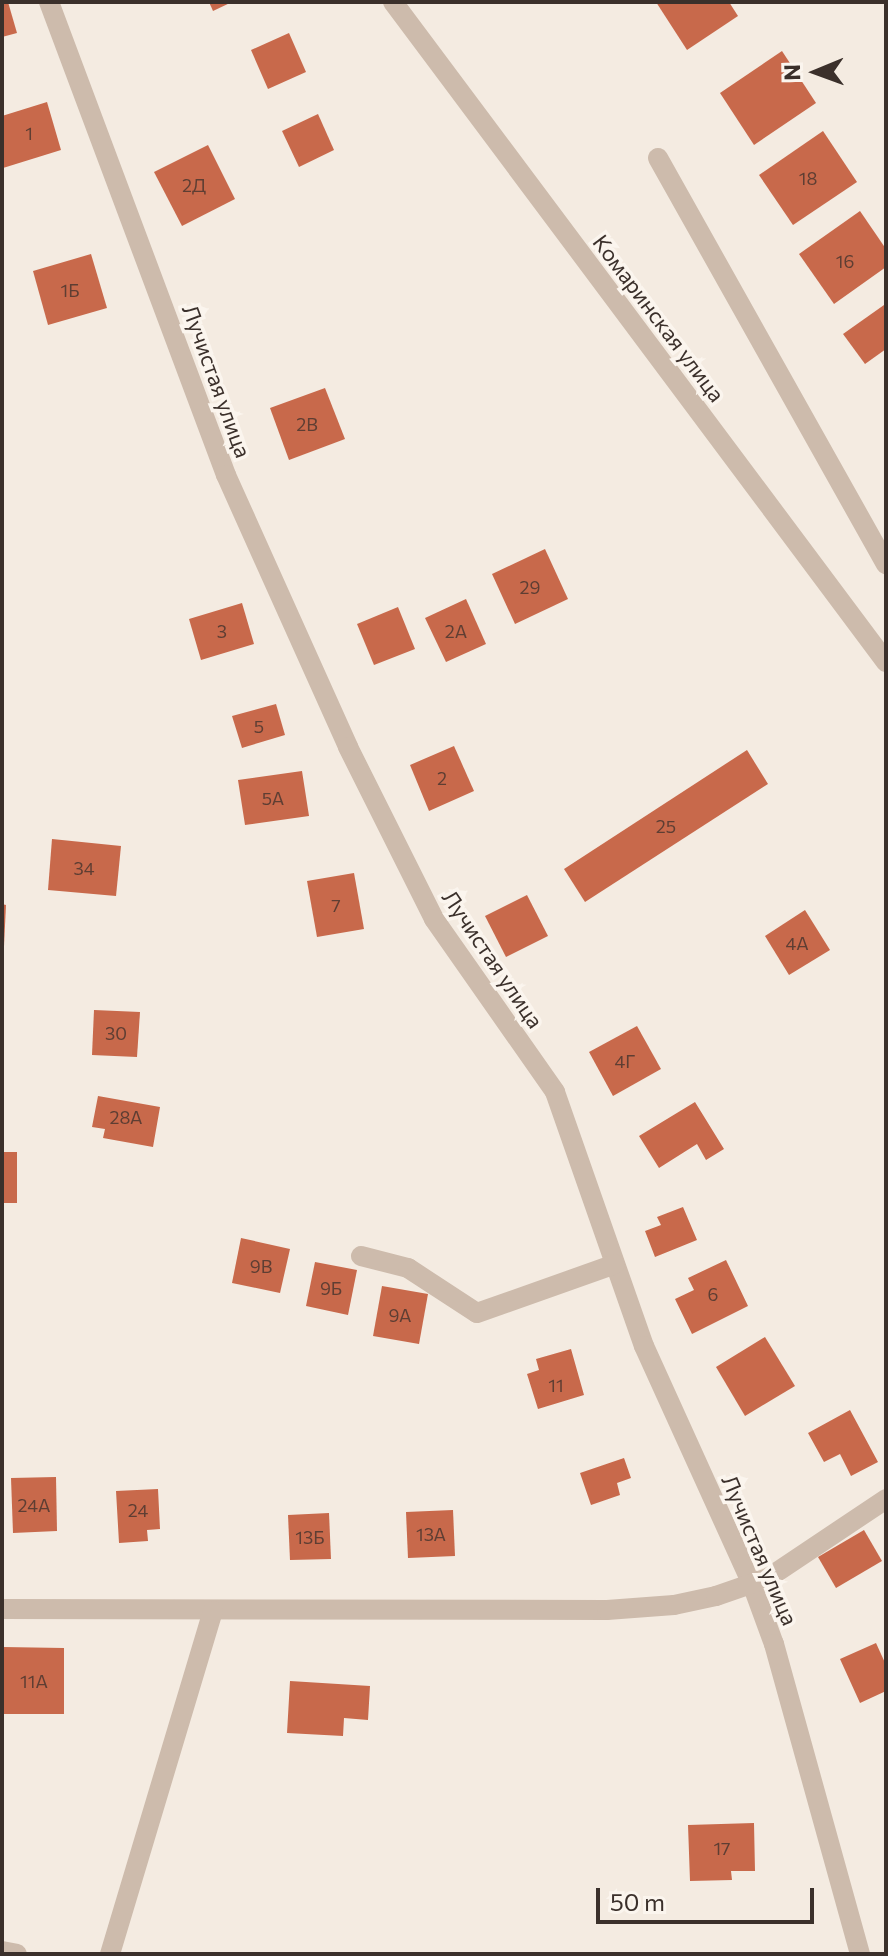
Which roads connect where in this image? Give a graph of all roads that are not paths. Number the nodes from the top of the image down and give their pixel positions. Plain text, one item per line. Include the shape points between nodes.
1 (49, 2) edge
2 (393, 2) edge
3 (658, 158) dead end
4 (886, 564) edge
5 (886, 662) edge
6 (361, 1256) dead end
7 (615, 1264) junction
8 (886, 1499) edge
9 (752, 1584) junction
10 (2, 1609) edge
11 (213, 1611) junction
12 (2, 1951) edge
13 (17, 1954) edge
14 (110, 1954) edge
15 (860, 1954) edge

1 - 7 street, Лучистая улица via 245,518 348,747 434,919 555,1092
2 - 5 street, Комаринская улица
3 - 4 street
6 - 7 street via 408,1268 477,1313
7 - 9 street, Лучистая улица via 644,1346
8 - 9 street
9 - 11 street via 674,1605 607,1610
9 - 15 street, Лучистая улица via 774,1644
10 - 11 street
11 - 14 street
12 - 13 street

